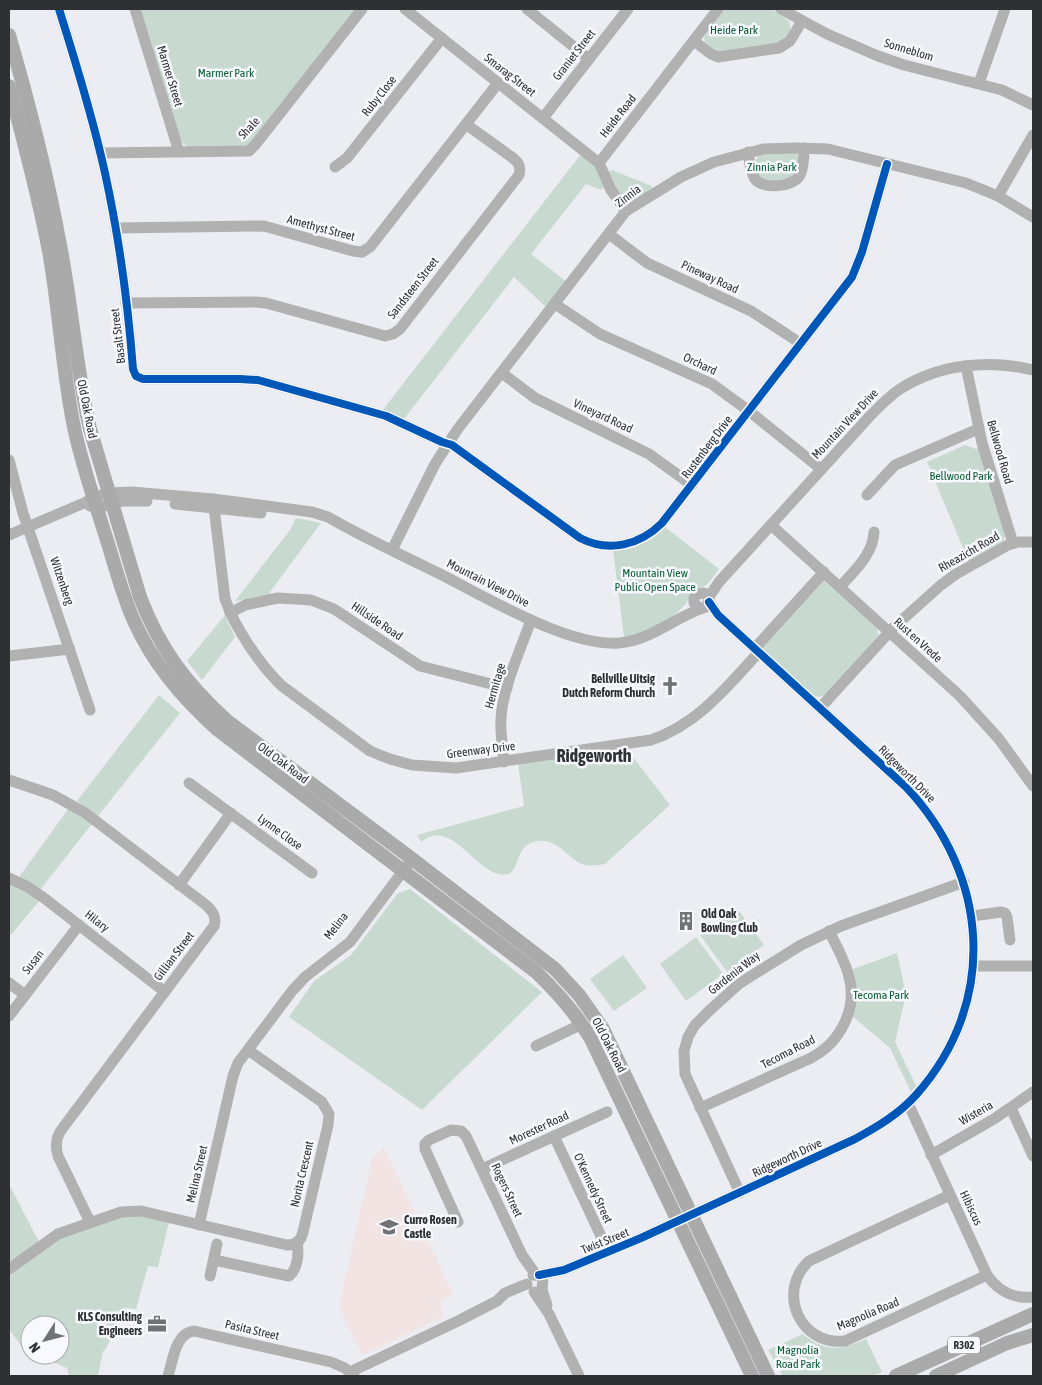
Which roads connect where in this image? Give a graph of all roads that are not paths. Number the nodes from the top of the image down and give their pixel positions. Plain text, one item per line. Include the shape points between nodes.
1 (59, 9) edge
2 (135, 9) edge
3 (362, 9) edge
4 (404, 9) edge
5 (526, 9) edge
6 (628, 9) edge
7 (718, 9) edge
8 (781, 9) edge
9 (1005, 9) edge
10 (802, 21) junction
11 (9, 35) edge
12 (442, 38) junction
13 (694, 40) junction
14 (589, 58) junction
15 (498, 83) junction
16 (980, 83) junction
17 (9, 86) edge
18 (1033, 105) edge
19 (543, 118) junction
20 (467, 125) junction
21 (1033, 135) edge
22 (804, 148) junction
23 (179, 152) junction
24 (748, 152) junction
25 (100, 153) junction
26 (599, 163) junction
27 (886, 164) junction
28 (335, 167) dead end
29 (998, 196) junction
30 (626, 211) junction
31 (1033, 217) edge
32 (115, 228) junction
33 (609, 234) junction
34 (126, 303) junction
35 (555, 304) junction
36 (800, 343) junction
37 (966, 366) junction
38 (1033, 370) edge
39 (502, 373) junction
40 (749, 411) junction
41 (978, 429) junction
42 (447, 443) junction
43 (9, 460) edge
44 (821, 469) junction
45 (692, 485) junction
46 (868, 495) dead end
47 (109, 499) junction
48 (91, 503) junction
49 (213, 503) junction
50 (771, 525) junction
51 (28, 527) junction
52 (874, 532) dead end
53 (9, 535) edge
54 (1033, 542) edge
55 (1013, 543) junction
56 (392, 550) junction
57 (824, 572) junction
58 (840, 587) junction
59 (703, 601) junction
60 (230, 613) junction
61 (531, 620) junction
62 (890, 632) junction
63 (70, 649) junction
64 (757, 650) junction
65 (9, 656) edge
66 (508, 688) junction
67 (820, 708) junction
68 (90, 710) dead end
69 (504, 762) junction
70 (9, 780) edge
71 (190, 783) dead end
72 (1033, 786) edge
73 (231, 814) junction
74 (410, 857) junction
75 (400, 869) junction
76 (312, 873) dead end
77 (9, 878) edge
78 (964, 882) junction
79 (179, 885) junction
80 (972, 916) junction
81 (79, 925) junction
82 (829, 931) junction
83 (1010, 940) dead end
84 (328, 957) joint
85 (972, 966) junction
86 (1033, 966) edge
87 (9, 983) edge
88 (165, 992) junction
89 (25, 995) junction
90 (9, 1016) edge
91 (582, 1024) junction
92 (536, 1046) dead end
93 (248, 1050) junction
94 (1033, 1092) edge
95 (908, 1103) junction
96 (700, 1108) junction
97 (1011, 1108) junction
98 (607, 1112) dead end
99 (554, 1136) junction
100 (931, 1154) junction
101 (1033, 1156) edge
102 (482, 1169) junction
103 (740, 1193) junction
104 (950, 1195) junction
105 (692, 1215) junction
106 (678, 1221) junction
107 (90, 1222) junction
108 (458, 1222) dead end
109 (199, 1225) junction
110 (297, 1242) junction
111 (217, 1244) dead end
112 (608, 1251) junction
113 (214, 1260) junction
114 (9, 1268) edge
115 (987, 1275) junction
116 (210, 1276) dead end
117 (535, 1284) junction
118 (1033, 1297) edge
119 (1033, 1314) edge
120 (1033, 1335) edge
121 (988, 1352) junction
122 (352, 1374) edge
123 (168, 1376) edge
124 (579, 1376) edge
125 (752, 1376) edge
126 (768, 1376) edge
127 (896, 1376) edge
128 (936, 1376) edge
129 (953, 1376) edge

1 - 25 street, Basalt Street
2 - 23 street, Marmer Street
3 - 23 street, Shale via 253,148 246,152
4 - 12 street, Smarag Street
5 - 14 street
6 - 14 street, Graniet Street
7 - 13 street, Heide Road
8 - 10 street, Sonneblom
9 - 16 street
10 - 13 street via 790,41 771,51 718,57
10 - 16 street, Sonneblom via 878,56
11 - 47 main road, Old Oak Road via 32,119 60,245 84,403
12 - 15 street, Smarag Street
12 - 28 street, Ruby Close via 347,158
13 - 26 street, Heide Road
14 - 19 street, Graniet Street
15 - 19 street, Smarag Street
15 - 20 street, Amethyst Street
16 - 18 street, Sonneblom
17 - 48 main road, Old Oak Road via 46,235 73,424
19 - 26 street, Smarag Street
20 - 32 street, Amethyst Street via 366,251 353,251 264,226
20 - 34 street, Sandsteen Street via 518,163 519,175 393,334 386,336 266,303
21 - 29 street
22 - 24 street, Zinnia
22 - 24 street via 802,172 788,184 765,185 757,181
22 - 27 street, Zinnia via 828,149
23 - 25 street, Shale
24 - 30 street, Zinnia via 690,172
25 - 32 street, Basalt Street
26 - 30 street via 611,190
27 - 29 street, Zinnia via 966,183
27 - 36 street, Rustenberg Drive via 855,271
29 - 31 street, Zinnia
30 - 33 street, Zinnia
32 - 34 street, Basalt Street
33 - 35 street, Zinnia
33 - 36 street, Pineway Road via 647,263 752,311
34 - 42 street, Basalt Street via 134,371 140,378 258,380 386,416
35 - 39 street, Zinnia
35 - 40 street, Orchard via 600,334 712,384
36 - 40 street, Rustenberg Drive
37 - 38 street, Mountain View Drive via 992,364
37 - 41 street, Bellwood Road
37 - 44 street, Mountain View Drive via 936,373 900,389 880,405
39 - 42 street, Zinnia
39 - 45 street, Vineyard Road via 535,398 649,454
40 - 44 street, Orchard
40 - 45 street, Rustenberg Drive
41 - 46 street via 895,465
41 - 55 street, Bellwood Road
42 - 45 street, Rustenberg Drive via 580,538 602,545 628,544 650,534
42 - 56 street, Zinnia
43 - 51 street, Witzenberg
44 - 50 street, Mountain View Drive
47 - 48 street, Mountain View Drive
47 - 49 street, Mountain View Drive
47 - 74 main road, Old Oak Road via 149,620 183,677 226,720
48 - 51 street, Mountain View Drive
48 - 75 main road, Old Oak Road via 133,620 148,649 180,693 218,730
49 - 56 street, Mountain View Drive via 340,524
49 - 60 street, Greenway Drive via 225,599
50 - 57 street, Rust en Vrede
50 - 59 street, Mountain View Drive
51 - 53 street, Mountain View Drive
51 - 63 street, Witzenberg
52 - 58 street via 870,550
54 - 55 street, Rheazicht Road
55 - 62 street, Rheazicht Road via 948,579
56 - 61 street, Mountain View Drive
57 - 58 street, Rust en Vrede
57 - 64 street, Greenway Drive
58 - 62 street, Rust en Vrede
59 - 61 street, Mountain View Drive via 652,634 609,643 582,639
59 - 64 street, Ridgeworth Drive
60 - 66 street, Hillside Road via 278,598 311,600 334,609 420,666
60 - 69 street, Greenway Drive via 240,632 278,682 370,751 427,768
61 - 66 street, Hermitage
62 - 67 street, Rheazicht Road
62 - 72 street, Rust en Vrede via 987,724
63 - 65 street
63 - 68 street, Witzenberg
64 - 67 street, Ridgeworth Drive
64 - 69 street, Greenway Drive via 711,704 664,735 646,742
66 - 69 street, Hermitage via 500,721
67 - 78 street, Ridgeworth Drive via 924,806 946,840
70 - 79 street, Gillian Street via 53,795 84,812
71 - 73 street, Lynne Close
73 - 76 street, Lynne Close
73 - 79 street
74 - 75 street, Melina
74 - 105 main road, Old Oak Road via 555,969 579,995 603,1029
75 - 84 street, Melina via 350,942
75 - 91 main road, Old Oak Road via 536,972
77 - 81 street, Hilary via 36,892
78 - 80 street, Ridgeworth Drive
78 - 82 street, Gardenia Way
79 - 88 street, Gillian Street via 212,910 215,922
80 - 83 street via 1005,913
80 - 85 street, Ridgeworth Drive
81 - 88 street, Hilary
81 - 89 street, Susan
82 - 96 street, Gardenia Way via 754,973 695,1026 686,1044 683,1066
82 - 96 street, Tecoma Road via 848,973 851,990 848,1015 836,1037 811,1058
84 - 93 street, Melina Street via 292,991
85 - 86 street
85 - 95 street, Ridgeworth Drive via 965,1010 957,1033 939,1065
87 - 89 street
88 - 107 street, Gillian Street via 57,1138 58,1156
89 - 90 street, Susan
91 - 92 street
91 - 106 main road, Old Oak Road
93 - 109 street, Melina Street via 234,1071
93 - 110 street, Norita Crescent via 322,1102 328,1114 303,1232
94 - 97 street, Wisteria
95 - 100 street, Hibiscus
95 - 103 street, Ridgeworth Drive via 855,1139
96 - 103 street, Gardenia Way
97 - 100 street, Wisteria
97 - 101 street
98 - 99 street, Morester Road
99 - 102 street, Morester Road
99 - 112 street, O'Kennedy Street
100 - 104 street, Hibiscus
102 - 108 street, Rogers Street via 462,1131 451,1130 429,1140 425,1146
102 - 117 street, Rogers Street
103 - 105 street, Ridgeworth Drive
104 - 115 street, Hibiscus
104 - 115 street, Magnolia Road via 809,1261 797,1277 793,1290 799,1317 818,1337 845,1341
105 - 106 street, Twist Street
105 - 126 main road, Old Oak Road
106 - 112 street, Twist Street
106 - 125 main road, Old Oak Road
107 - 109 street via 136,1210
107 - 114 street via 58,1234
109 - 110 street via 287,1245
110 - 113 street, Norita Crescent via 298,1254 289,1276
111 - 113 street
112 - 117 street, Twist Street
113 - 116 street
115 - 118 street, Hibiscus via 1008,1293
117 - 122 street, Twist Street via 505,1293 497,1301
117 - 124 street, Rogers Street
119 - 127 main road, R302
120 - 121 main road, R302
121 - 128 main road, R302
121 - 129 main road
122 - 123 street, Pasita Street via 331,1362 194,1331 181,1338

